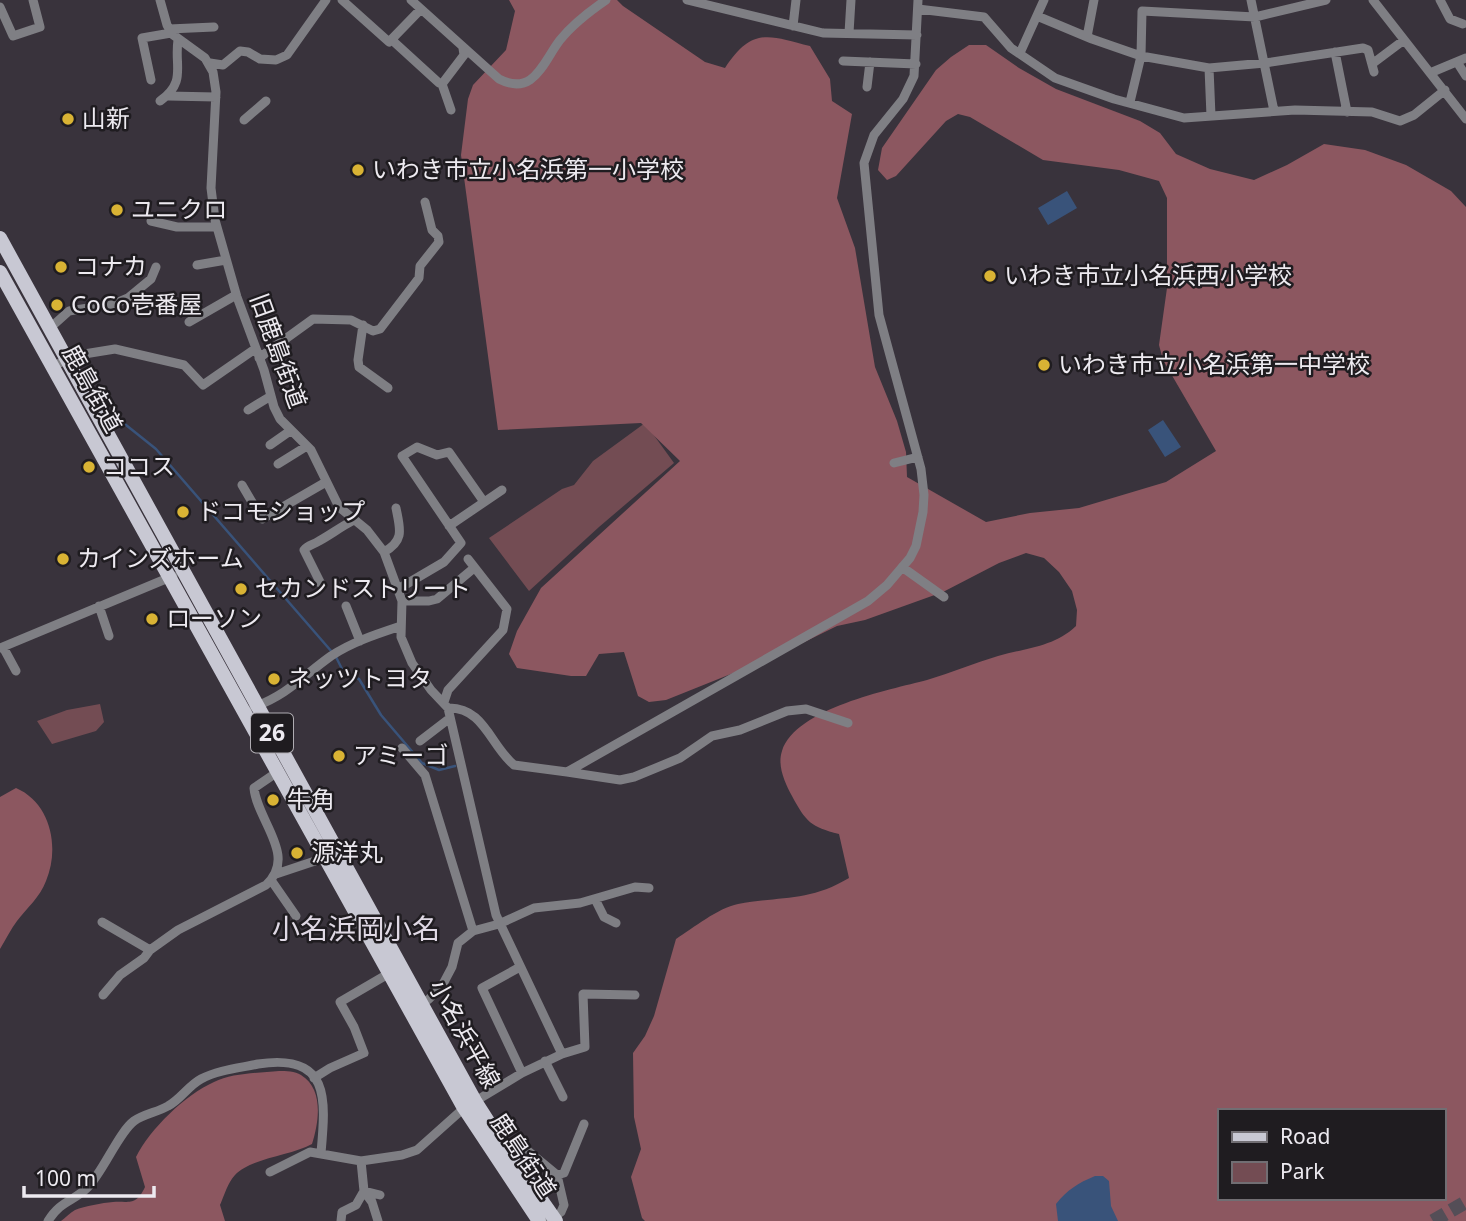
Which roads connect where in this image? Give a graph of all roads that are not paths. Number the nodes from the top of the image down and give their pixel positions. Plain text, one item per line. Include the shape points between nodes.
1 (33, 0) edge
2 (160, 0) edge
3 (326, 0) edge
4 (411, 0) edge
5 (606, 0) edge
6 (687, 0) edge
7 (796, 0) edge
8 (851, 0) edge
9 (1044, 0) edge
10 (1094, 0) edge
11 (1251, 0) edge
12 (1326, 0) edge
13 (1373, 0) edge
14 (1440, 0) edge
15 (346, 1) edge
16 (1303, 3) edge
17 (918, 4) edge
18 (0, 7) edge
19 (421, 9) junction
20 (1037, 16) junction
21 (1255, 17) junction
22 (3, 22) edge
23 (1463, 24) dead end
24 (793, 26) junction
25 (214, 27) dead end
26 (170, 31) junction
27 (849, 33) junction
28 (917, 35) junction
29 (1087, 37) junction
30 (178, 40) junction
31 (1404, 40) junction
32 (393, 41) junction
33 (463, 48) junction
34 (1335, 52) junction
35 (1020, 53) junction
36 (1141, 56) junction
37 (1461, 60) edge
38 (843, 61) dead end
39 (870, 62) junction
40 (210, 63) junction
41 (1265, 63) junction
42 (916, 64) junction
43 (1209, 68) junction
44 (1430, 73) junction
45 (1466, 76) edge
46 (151, 79) dead end
47 (442, 84) junction
48 (867, 87) dead end
49 (1445, 90) junction
50 (216, 97) junction
51 (266, 101) dead end
52 (1130, 102) junction
53 (451, 110) dead end
54 (1274, 111) junction
55 (1347, 112) junction
56 (1211, 116) junction
57 (1466, 118) edge
58 (244, 120) dead end
59 (425, 202) dead end
60 (151, 221) dead end
61 (216, 227) junction
62 (0, 237) edge
63 (226, 260) junction
64 (197, 265) dead end
65 (156, 267) dead end
66 (0, 272) edge
67 (236, 295) junction
68 (189, 322) dead end
69 (362, 326) junction
70 (50, 328) junction
71 (257, 354) junction
72 (60, 363) junction
73 (388, 388) dead end
74 (271, 396) junction
75 (248, 410) dead end
76 (290, 431) junction
77 (270, 445) dead end
78 (307, 446) junction
79 (918, 457) junction
80 (894, 463) dead end
81 (278, 464) dead end
82 (326, 482) junction
83 (242, 485) dead end
84 (502, 490) dead end
85 (484, 502) junction
86 (396, 508) dead end
87 (354, 520) junction
88 (450, 526) junction
89 (384, 552) junction
90 (468, 559) dead end
91 (902, 567) junction
92 (474, 568) junction
93 (176, 574) junction
94 (321, 584) dead end
95 (398, 589) junction
96 (944, 597) dead end
97 (402, 601) junction
98 (99, 606) junction
99 (346, 606) dead end
100 (401, 626) junction
101 (110, 636) dead end
102 (360, 640) junction
103 (1, 647) edge
104 (16, 671) dead end
105 (258, 706) junction
106 (447, 709) junction
107 (242, 711) junction
108 (848, 723) dead end
109 (420, 741) dead end
110 (402, 747) dead end
111 (567, 772) junction
112 (276, 773) junction
113 (331, 856) junction
114 (274, 877) junction
115 (649, 888) dead end
116 (595, 899) junction
117 (296, 916) dead end
118 (102, 922) dead end
119 (617, 923) dead end
120 (499, 924) junction
121 (473, 931) junction
122 (150, 950) junction
123 (520, 967) junction
124 (388, 974) junction
125 (103, 995) dead end
126 (635, 995) dead end
127 (415, 1008) junction
128 (562, 1054) junction
129 (545, 1061) junction
130 (522, 1073) junction
131 (314, 1077) junction
132 (563, 1097) dead end
133 (469, 1104) junction
134 (584, 1124) dead end
135 (321, 1153) junction
136 (505, 1160) junction
137 (361, 1161) junction
138 (270, 1172) dead end
139 (557, 1175) junction
140 (364, 1191) junction
141 (380, 1195) dead end
142 (549, 1220) edge
143 (48, 1221) edge
144 (341, 1221) edge
145 (378, 1221) edge

1 - 22 street via 41,25 38,29 13,36
2 - 26 street
3 - 40 street via 287,55 260,59 240,51 223,65
4 - 19 street
5 - 33 street via 561,39 532,79 520,84 499,79
6 - 24 street
7 - 24 street
8 - 27 street
9 - 20 street
10 - 29 street
11 - 21 street
12 - 16 street
13 - 31 street
14 - 23 street via 1450,19
15 - 32 street via 389,43
16 - 21 street
17 - 28 street
17 - 35 street via 984,17
18 - 22 street
19 - 32 street
19 - 33 street
20 - 29 street
20 - 35 street
21 - 36 street via 1142,11
21 - 41 street
24 - 27 street
25 - 26 street
26 - 30 street
26 - 46 street via 142,38
27 - 28 street
28 - 42 street
29 - 36 street
30 - 40 street
30 - 50 street via 177,81 164,98
31 - 34 street via 1373,68 1368,50
31 - 44 street
32 - 47 street
33 - 47 street via 464,55
34 - 41 street
34 - 55 street
35 - 52 street via 1055,78
36 - 43 street
36 - 52 street
37 - 44 street
37 - 45 street
38 - 39 street
39 - 42 street
39 - 48 street
40 - 50 street, 旧鹿島街道
41 - 43 street
41 - 54 street
42 - 79 street via 903,99 874,135 864,163 879,315
43 - 56 street
44 - 49 street
47 - 53 street
49 - 55 street via 1414,116 1400,121 1372,112
49 - 57 street
50 - 61 street, 旧鹿島街道 via 211,188
51 - 58 street
52 - 56 street via 1184,118
54 - 55 street
54 - 56 street
59 - 69 street via 439,242 380,329
60 - 61 street via 177,227
61 - 63 street, 旧鹿島街道
62 - 70 main road, 26
63 - 64 street
63 - 67 street, 旧鹿島街道
65 - 70 street via 151,279 128,298 69,311
66 - 72 main road, 鹿島街道 / 26
67 - 68 street
67 - 71 street, 旧鹿島街道
69 - 71 street via 351,320 313,319
69 - 73 street via 359,367
70 - 72 main road, 26
71 - 72 street via 202,385 184,365 115,349
71 - 74 street, 旧鹿島街道
72 - 93 main road, 鹿島街道 / 26
74 - 75 street
74 - 76 street, 旧鹿島街道
76 - 77 street
76 - 78 street, 旧鹿島街道
78 - 81 street
78 - 82 street, 旧鹿島街道
79 - 80 street
79 - 91 street via 923,512 916,546
82 - 83 street via 262,519
82 - 87 street, 旧鹿島街道 via 339,508
84 - 85 street
85 - 88 street
85 - 88 street via 449,452 437,455 417,447 402,456
86 - 89 street via 400,533 396,545
87 - 89 street, 旧鹿島街道
87 - 94 street via 304,550
88 - 95 street via 461,543 444,562
89 - 95 street, 旧鹿島街道
90 - 92 street
91 - 96 street
91 - 111 street via 868,601
92 - 97 street via 437,599
92 - 106 street via 507,609 503,630 448,690
93 - 98 street
93 - 105 main road, 小名浜平線 / 26
93 - 107 main road, 鹿島街道 / 26
95 - 97 street, 旧鹿島街道
97 - 100 street, 旧鹿島街道
98 - 101 street
98 - 103 street
99 - 102 street
100 - 102 street
100 - 106 street, 旧鹿島街道 via 412,663
102 - 105 street via 284,694
103 - 104 street
105 - 107 street
105 - 113 main road, 小名浜平線 / 26
106 - 109 street
106 - 111 street via 458,708 478,718 514,765
106 - 120 street, 旧鹿島街道
107 - 112 main road, 鹿島街道 / 26
108 - 111 street via 806,709 787,711 712,736 680,758 634,778
110 - 121 street via 425,775
112 - 113 main road, 鹿島街道 / 26
112 - 114 street via 256,785 254,792 279,855
113 - 114 street
113 - 124 main road, 鹿島街道 / 26
113 - 127 main road, 小名浜平線 / 26
114 - 117 street
114 - 122 street via 178,929
115 - 116 street via 635,887
116 - 119 street via 604,917
116 - 120 street via 534,908
118 - 122 street
120 - 121 street
120 - 123 street, 旧鹿島街道
121 - 127 street via 458,943 443,984
122 - 125 street
123 - 128 street, 旧鹿島街道
123 - 130 street via 482,988
124 - 127 main road, 鹿島街道 / 26
124 - 131 street via 340,1002 364,1053
126 - 128 street via 583,994 586,1047
127 - 133 main road, 鹿島街道 / 26
128 - 129 street
129 - 130 street
129 - 132 street
130 - 133 street
131 - 135 street via 325,1105
131 - 143 street via 303,1066 270,1063 202,1078 179,1099 131,1124 100,1173 86,1189 57,1207
133 - 136 main road, 鹿島街道 / 26
133 - 137 street via 417,1150
134 - 139 street via 564,1173
135 - 137 street
135 - 138 street via 310,1152
136 - 139 street via 528,1151
136 - 142 main road, 鹿島街道 / 26
137 - 140 street
139 - 142 street via 564,1205
140 - 141 street
140 - 144 street via 356,1205 342,1212
140 - 145 street

